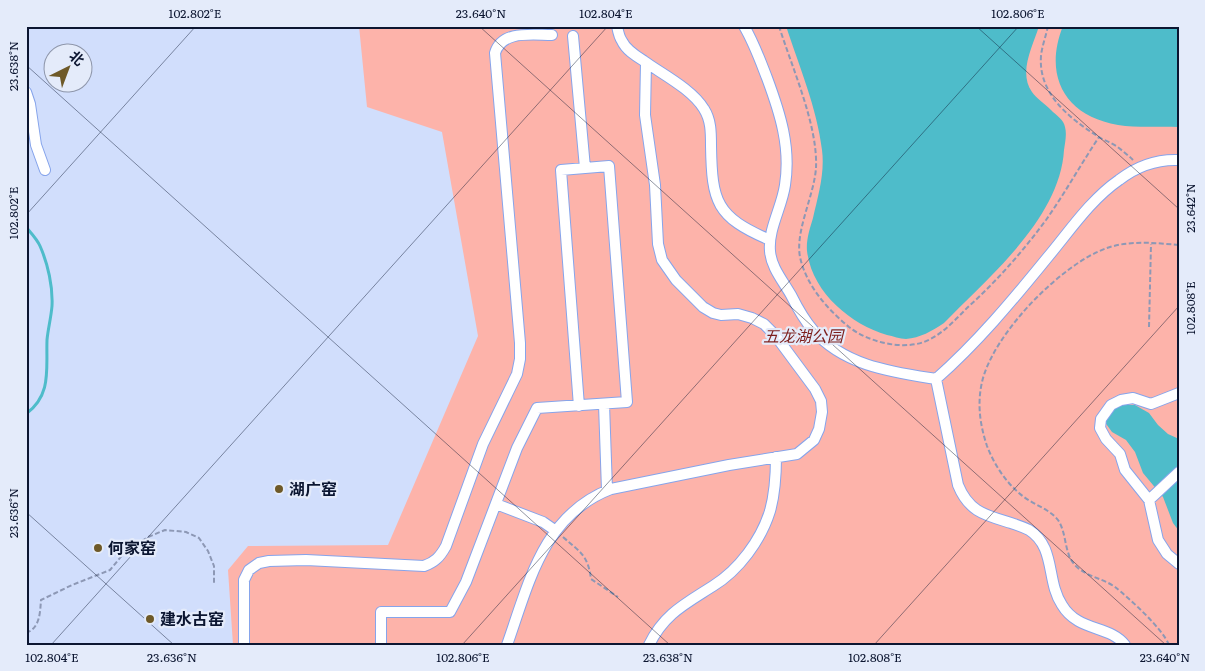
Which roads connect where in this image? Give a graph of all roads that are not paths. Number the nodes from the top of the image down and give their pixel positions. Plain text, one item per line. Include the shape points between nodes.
1 (617, 26) edge
2 (744, 26) edge
3 (515, 31) edge
4 (552, 35) dead end
5 (572, 36) dead end
6 (646, 63) junction
7 (26, 92) edge
8 (1179, 160) edge
9 (585, 168) junction
10 (44, 170) dead end
11 (770, 240) junction
12 (936, 379) junction
13 (1179, 393) edge
14 (604, 404) junction
15 (580, 406) junction
16 (776, 457) junction
17 (1179, 472) edge
18 (607, 490) junction
19 (1149, 500) junction
20 (496, 504) junction
21 (556, 531) junction
22 (1179, 564) edge
23 (244, 645) edge
24 (381, 645) edge
25 (507, 645) edge
26 (649, 645) edge
27 (1125, 645) edge

1 - 6 street via 622,42
2 - 11 street via 754,43 776,102 785,140 785,187
3 - 4 street
3 - 23 street via 498,45 495,53 520,359 517,374 483,444 446,546 440,557 424,566 306,560 259,563 249,570 244,580
5 - 9 street
6 - 11 street via 693,96 703,108 710,127 712,180 719,203 733,220
6 - 16 street via 645,115 662,260 676,280 713,314 738,314 764,324 776,335 821,401 819,429 814,440 797,454
7 - 10 street
8 - 12 street via 1152,162 1119,179 1098,199 995,320
9 - 14 street via 609,166 628,402
9 - 15 street via 562,170
11 - 12 street via 773,264 805,320 828,345 868,366
12 - 27 street via 958,484 965,499 982,514 1023,528 1038,538 1046,549 1055,591 1067,612 1078,622 1113,635
13 - 19 street via 1152,404 1133,398 1121,400 1110,405 1101,419 1100,428 1106,439 1120,454 1126,470
14 - 15 street
14 - 18 street
15 - 20 street via 537,408 517,448
16 - 18 street
16 - 26 street via 770,510 751,550 715,585 668,616
17 - 19 street
18 - 21 street via 583,503
19 - 22 street via 1158,540
20 - 21 street via 543,522
20 - 24 street via 466,582 450,612 381,612
21 - 25 street via 539,557

